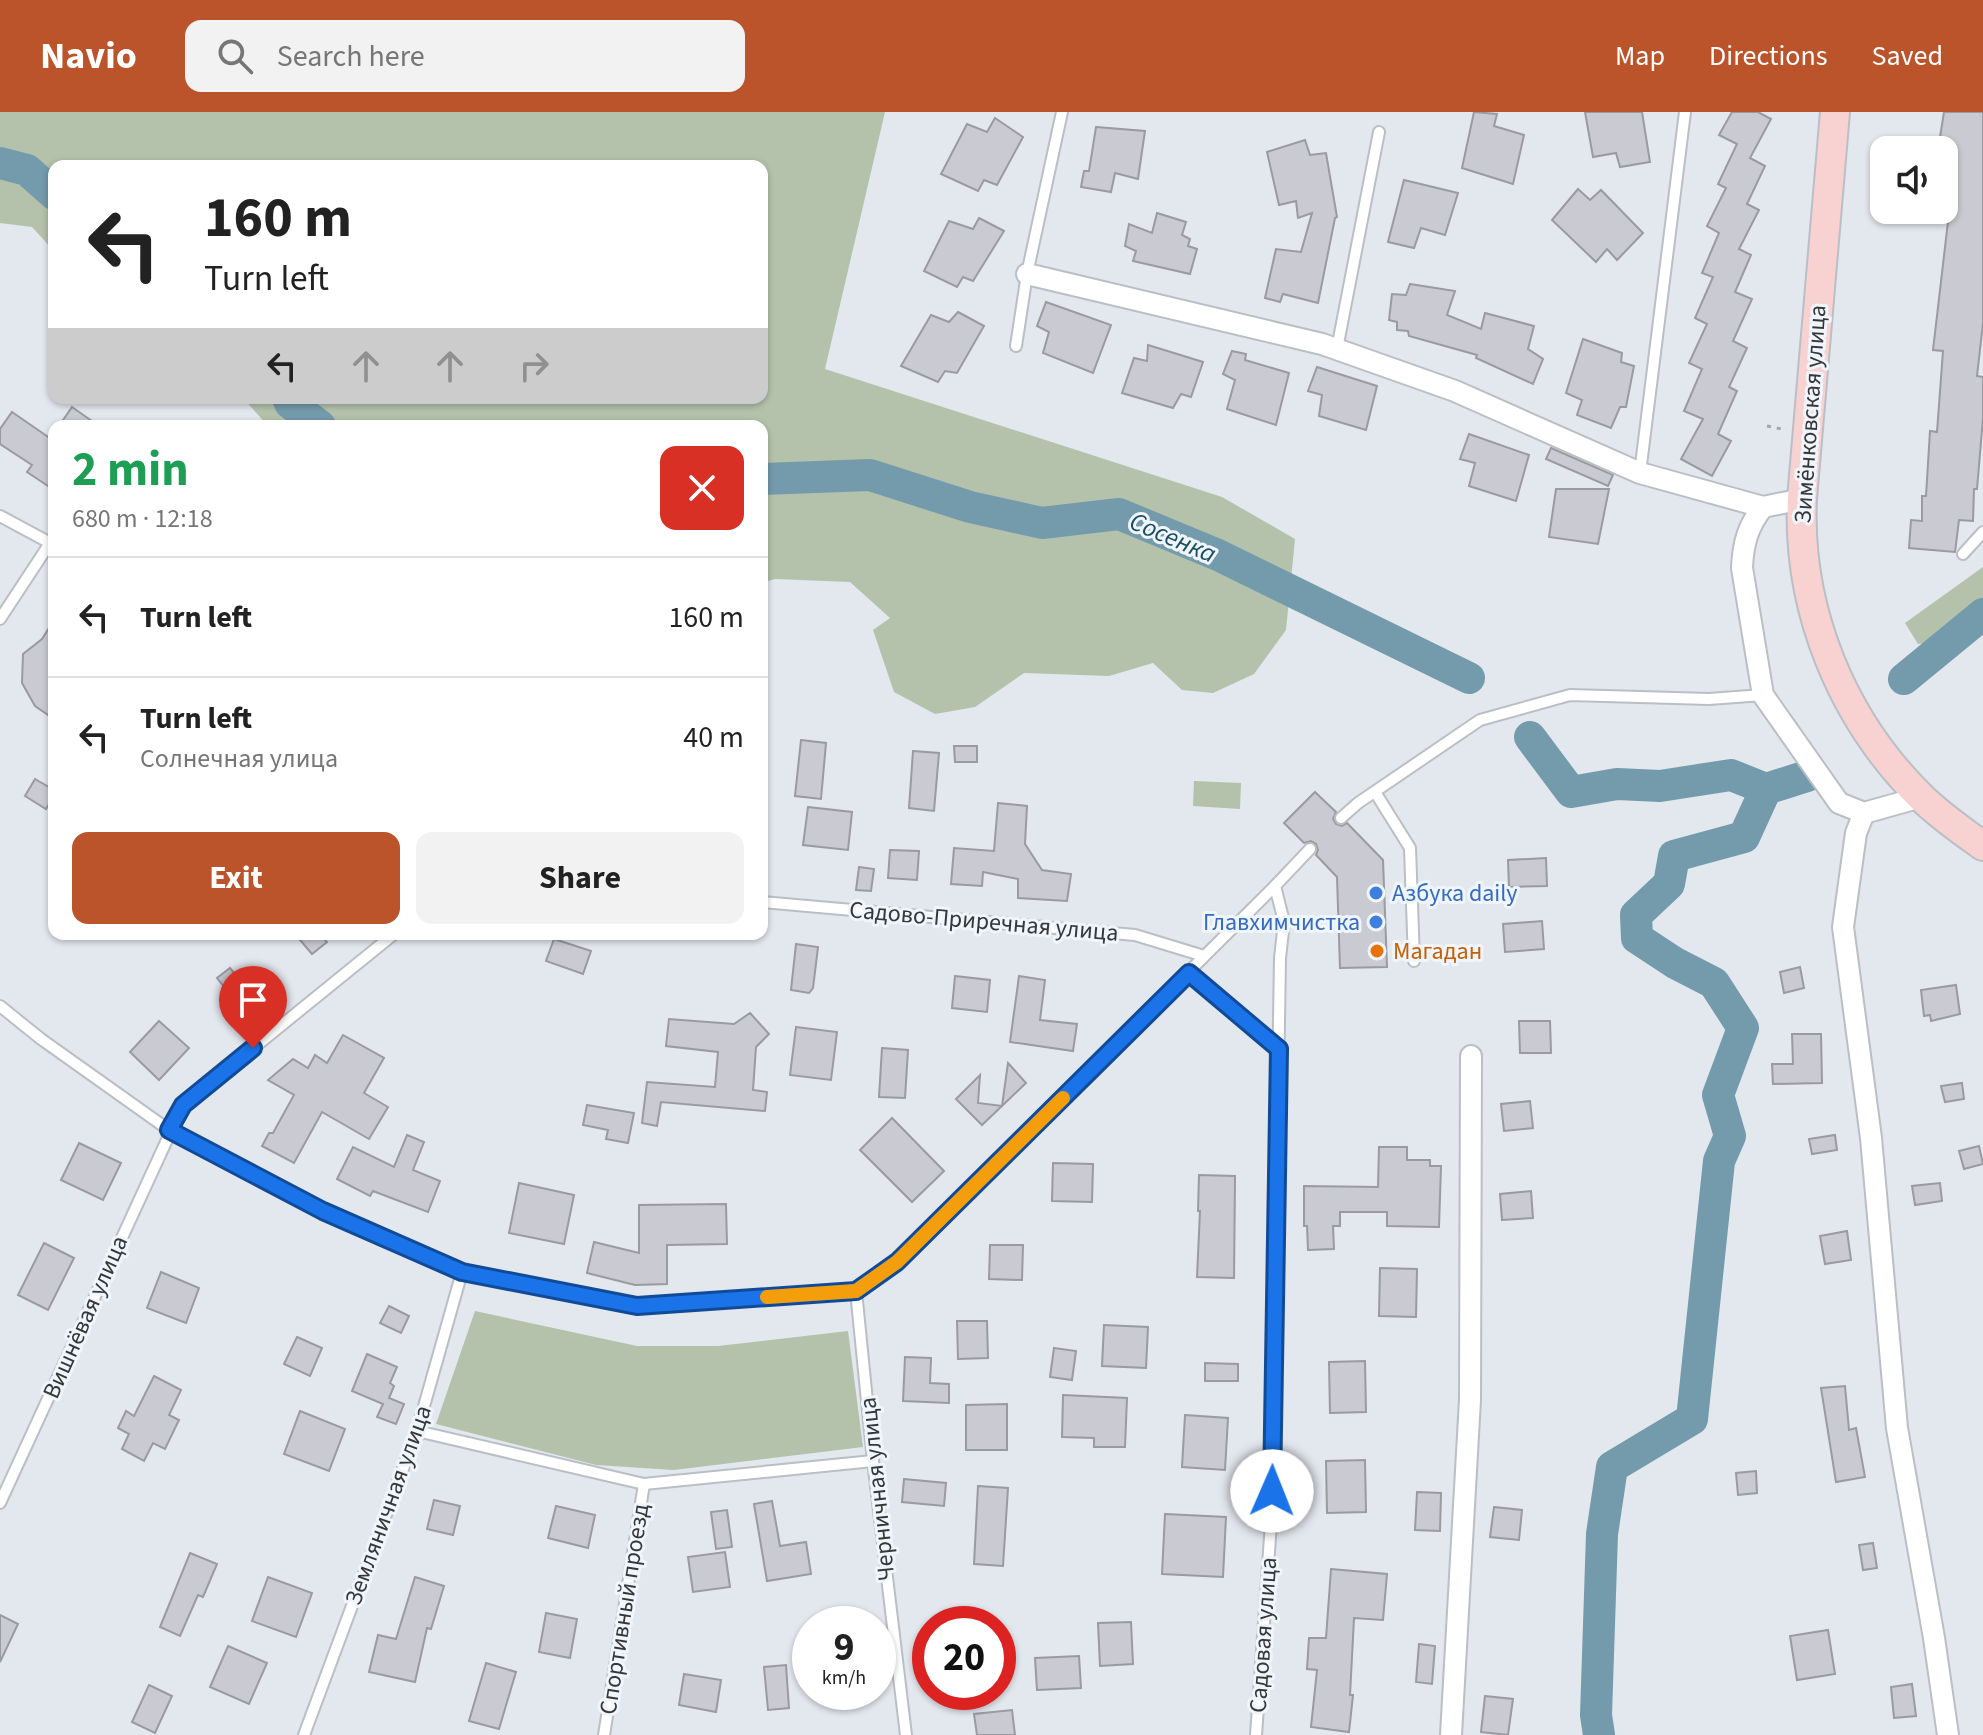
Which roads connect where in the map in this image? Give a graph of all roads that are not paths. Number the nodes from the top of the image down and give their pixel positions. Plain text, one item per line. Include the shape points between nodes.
1 (1062, 112) edge
2 (1685, 112) edge
3 (1835, 112) edge
4 (1379, 132) dead end
5 (1027, 274) junction
6 (1016, 346) dead end
7 (1337, 349) junction
8 (1640, 473) junction
9 (1802, 499) junction
10 (1763, 507) junction
11 (0, 516) edge
12 (1983, 532) edge
13 (48, 542) edge
14 (48, 550) edge
15 (1963, 554) dead end
16 (0, 619) edge
17 (1763, 695) junction
18 (1375, 792) junction
19 (1921, 797) junction
20 (1864, 813) junction
21 (1341, 818) dead end
22 (1983, 846) edge
23 (1310, 849) dead end
24 (1275, 886) junction
25 (768, 903) edge
26 (387, 940) edge
27 (1204, 956) junction
28 (1414, 961) dead end
29 (1189, 973) junction
30 (0, 1006) edge
31 (1279, 1049) junction
32 (1471, 1056) dead end
33 (169, 1130) junction
34 (462, 1272) junction
35 (856, 1291) junction
36 (417, 1431) junction
37 (873, 1461) junction
38 (644, 1484) junction
39 (0, 1503) edge
40 (304, 1735) edge
41 (604, 1735) edge
42 (906, 1735) edge
43 (1256, 1735) edge
44 (1451, 1735) edge
45 (1948, 1735) edge

1 - 5 lane
2 - 8 lane
3 - 9 main road, Зимёнковская улица
4 - 7 lane
5 - 6 lane
5 - 7 street
7 - 8 street via 1455,391
8 - 10 street
9 - 10 street
9 - 19 main road, Зимёнковская улица via 1800,531 1811,605 1828,660 1872,740
10 - 17 street via 1750,523 1742,568
11 - 13 lane
12 - 15 lane
14 - 16 lane
17 - 18 lane via 1570,695 1480,720
17 - 20 street via 1839,803
18 - 21 lane
18 - 28 lane via 1410,848
19 - 20 street
19 - 22 main road, Зимёнковская улица
20 - 45 street via 1856,833 1843,927 1871,1138 1897,1428
23 - 24 lane
24 - 27 lane
24 - 31 lane, Садовая улица via 1284,922
25 - 27 lane, Садово-Приречная улица via 1135,935
26 - 33 lane via 183,1105
27 - 29 lane
29 - 31 lane
29 - 35 lane via 897,1262
30 - 33 lane
31 - 43 lane, Садовая улица via 1271,1523
32 - 44 street via 1470,1400
33 - 34 lane via 323,1211
33 - 39 lane, Вишнёвая улица
34 - 35 lane via 637,1306
34 - 36 lane, Земляничная улица
35 - 37 lane, Черничная улица
36 - 38 lane
36 - 40 lane, Земляничная улица
37 - 38 lane
37 - 42 lane, Черничная улица
38 - 41 lane, Спортивный проезд

